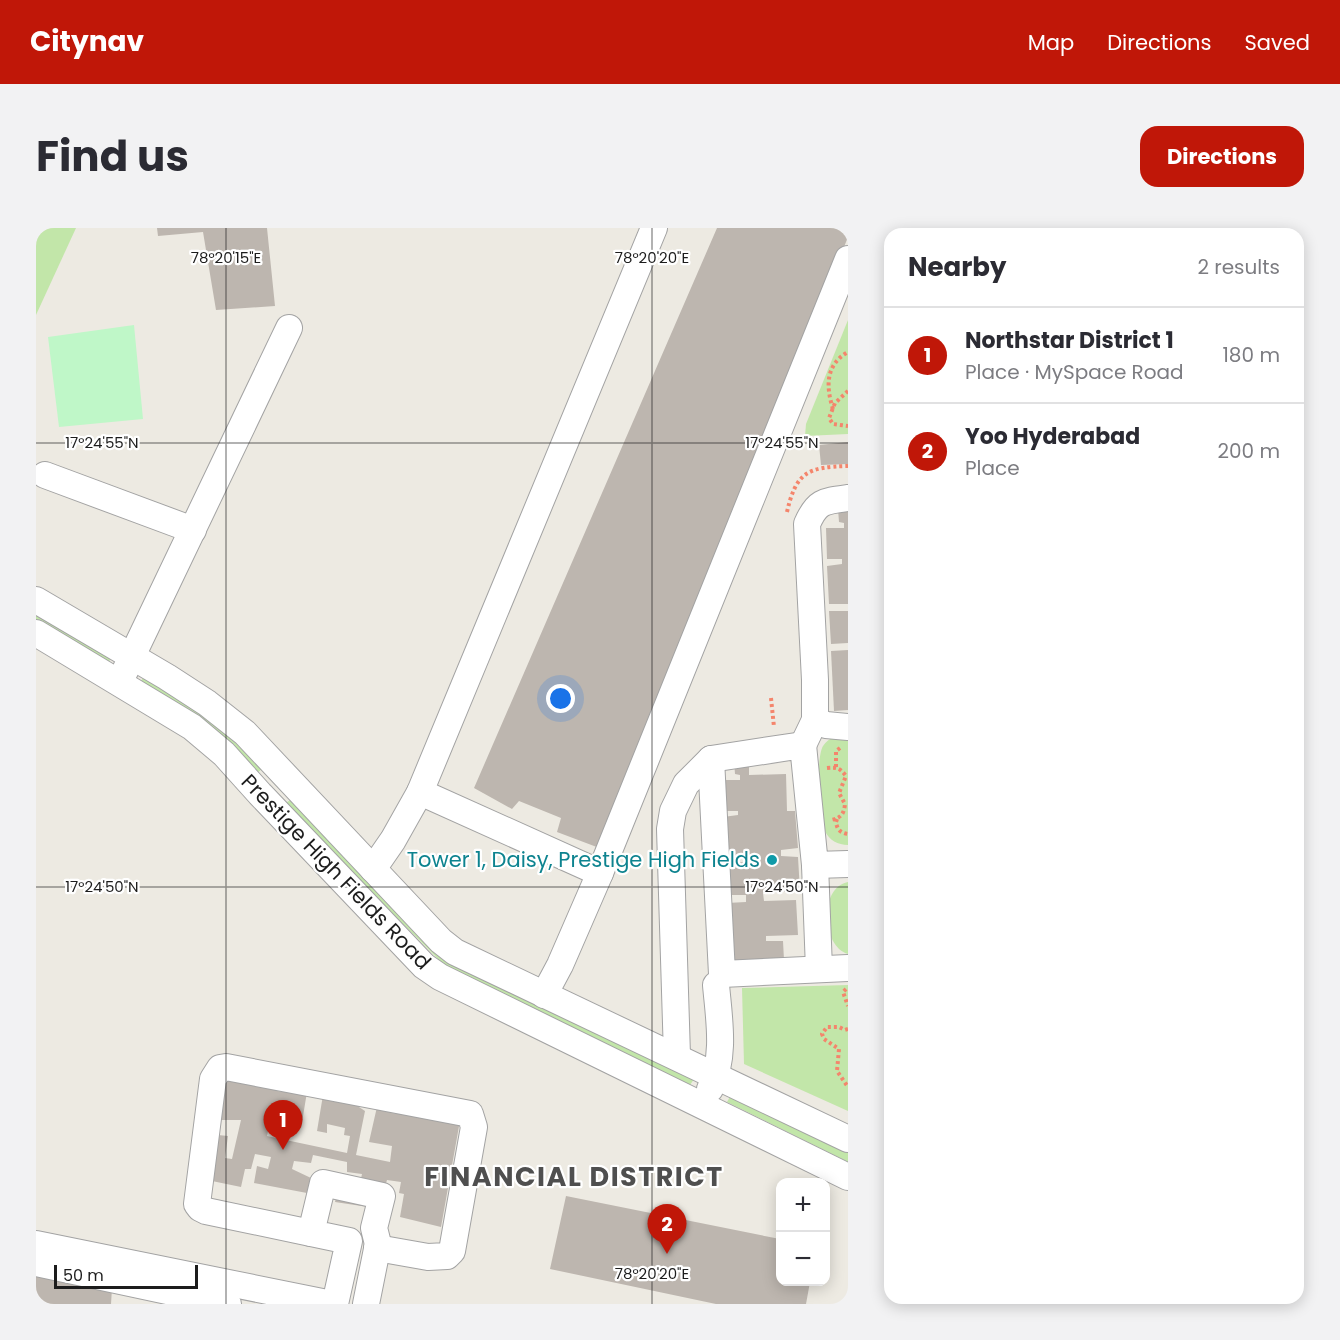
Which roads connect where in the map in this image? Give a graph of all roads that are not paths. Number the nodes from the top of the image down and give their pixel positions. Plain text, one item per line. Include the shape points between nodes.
1 (654, 228) edge
2 (848, 258) edge
3 (289, 328) dead end
4 (45, 475) dead end
5 (848, 498) edge
6 (193, 530) junction
7 (36, 600) edge
8 (36, 633) edge
9 (134, 657) junction
10 (119, 682) junction
11 (815, 720) junction
12 (845, 736) edge
13 (803, 745) junction
14 (711, 759) junction
15 (284, 774) junction
16 (420, 792) junction
17 (260, 794) junction
18 (848, 864) edge
19 (815, 865) junction
20 (373, 869) junction
21 (600, 873) junction
22 (819, 969) junction
23 (847, 978) edge
24 (725, 986) dead end
25 (544, 995) junction
26 (677, 1056) junction
27 (717, 1076) junction
28 (702, 1106) junction
29 (848, 1139) edge
30 (848, 1177) edge
31 (311, 1233) junction
32 (36, 1244) edge
33 (377, 1248) junction
34 (36, 1263) edge
35 (289, 1300) edge
36 (228, 1304) edge
37 (334, 1304) edge
38 (366, 1304) edge

1 - 16 street
2 - 21 street
3 - 6 street
4 - 6 street
5 - 11 street via 827,500 813,510 807,524
6 - 9 street
7 - 9 street, Prestige High Fields Road
8 - 10 street, Prestige High Fields Road
9 - 10 street
9 - 15 street, Prestige High Fields Road via 207,703 244,733
10 - 17 street, Prestige High Fields Road via 192,727 224,754
11 - 12 street
11 - 13 street
13 - 14 street
13 - 19 street
14 - 22 street via 722,974
14 - 26 street via 686,784 673,811 670,829
15 - 17 street
15 - 20 street, Prestige High Fields Road
16 - 20 street
16 - 21 street
17 - 28 street, Prestige High Fields Road via 424,966
18 - 19 street
19 - 22 street
20 - 25 street, Prestige High Fields Road via 455,952
21 - 25 street
22 - 23 street
24 - 27 street
25 - 26 street, Prestige High Fields Road
26 - 27 street, Prestige High Fields Road
27 - 28 street
27 - 29 street, Prestige High Fields Road
28 - 30 street, Prestige High Fields Road
31 - 33 street via 323,1183 382,1196 374,1228
31 - 33 street via 206,1211 197,1204 213,1079 220,1068 470,1114 474,1127 452,1251 447,1256 428,1257
31 - 37 street via 349,1241
32 - 35 street
33 - 38 street
34 - 36 street
35 - 37 street

